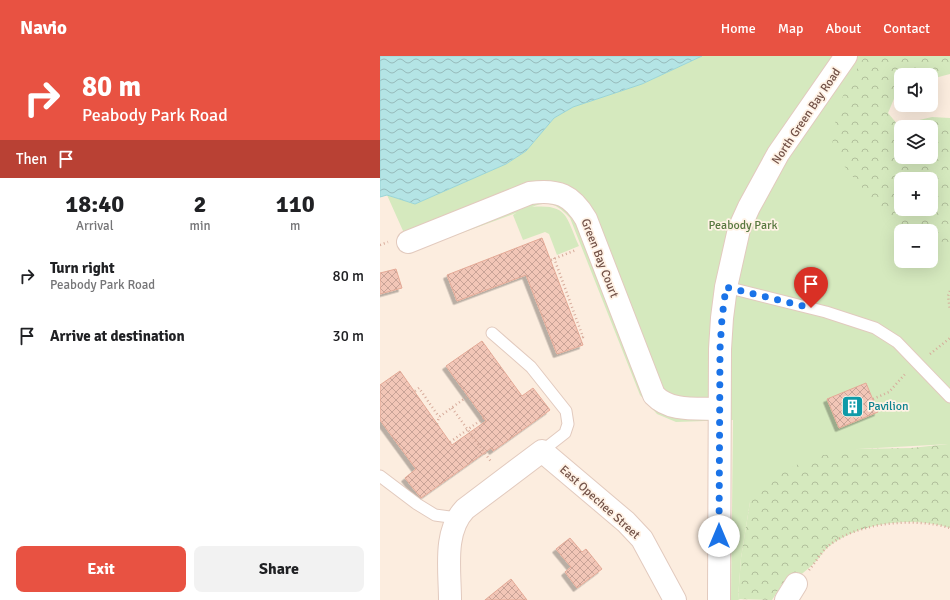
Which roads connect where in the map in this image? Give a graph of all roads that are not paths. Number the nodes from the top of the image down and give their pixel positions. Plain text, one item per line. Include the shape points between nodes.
1 (846, 56) edge
2 (408, 242) dead end
3 (726, 287) junction
4 (492, 332) dead end
5 (950, 398) edge
6 (719, 409) junction
7 (542, 451) junction
8 (380, 476) edge
9 (457, 518) junction
10 (450, 600) edge
11 (675, 600) edge
12 (719, 600) edge

1 - 3 street, North Green Bay Road via 778,154 749,207 740,229
2 - 6 street, Green Bay Court via 530,193 544,191 570,198 579,207 595,243 654,395 662,403 676,407
3 - 5 lane via 826,312 875,328 897,342
3 - 6 street, North Green Bay Road via 722,318
4 - 7 lane via 531,367 566,411 568,424 565,433
6 - 12 street, North Green Bay Road
7 - 9 street via 465,509
7 - 11 street, East Opechee Street via 626,522 642,539
8 - 9 lane via 435,515
9 - 10 street via 450,540

